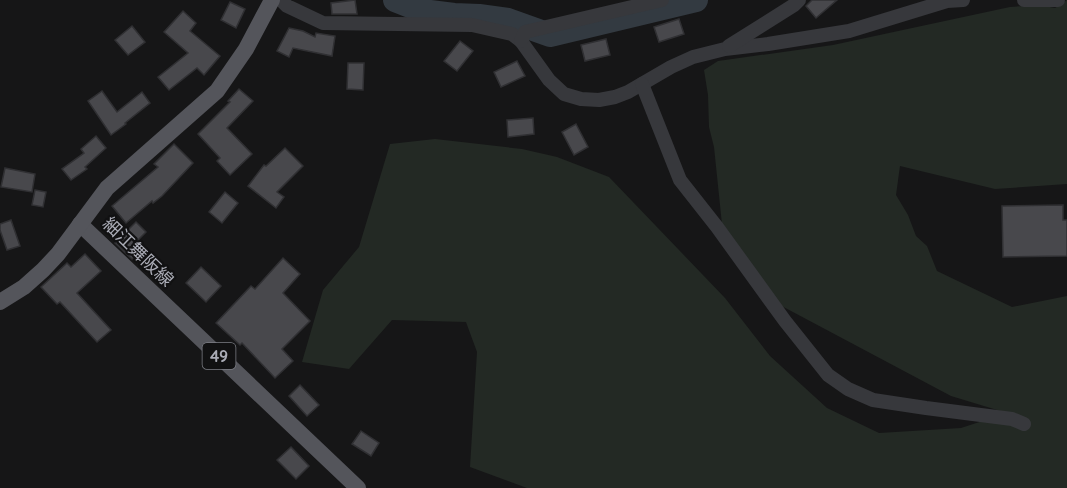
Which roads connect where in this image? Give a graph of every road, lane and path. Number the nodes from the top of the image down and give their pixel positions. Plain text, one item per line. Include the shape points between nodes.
1 (272, 0) edge
2 (281, 0) edge
3 (662, 0) edge
4 (799, 0) edge
5 (963, 0) edge
6 (1024, 0) edge
7 (1058, 0) edge
8 (521, 41) junction
9 (724, 49) junction
10 (642, 84) junction
11 (80, 224) junction
12 (0, 302) edge
13 (1024, 424) dead end
14 (358, 488) edge

1 - 11 main road, 細江舞阪線 via 246,49 217,91 107,188
2 - 8 street via 323,23 472,25 512,34
3 - 8 street via 525,32
4 - 9 street
5 - 9 street via 947,1 849,31
6 - 7 street
8 - 10 street via 564,94 581,99 615,98
9 - 10 street via 693,57
10 - 13 street via 680,180 828,375 873,400 1012,419
11 - 12 main road via 43,270
11 - 14 main road, 細江舞阪線 / 49

